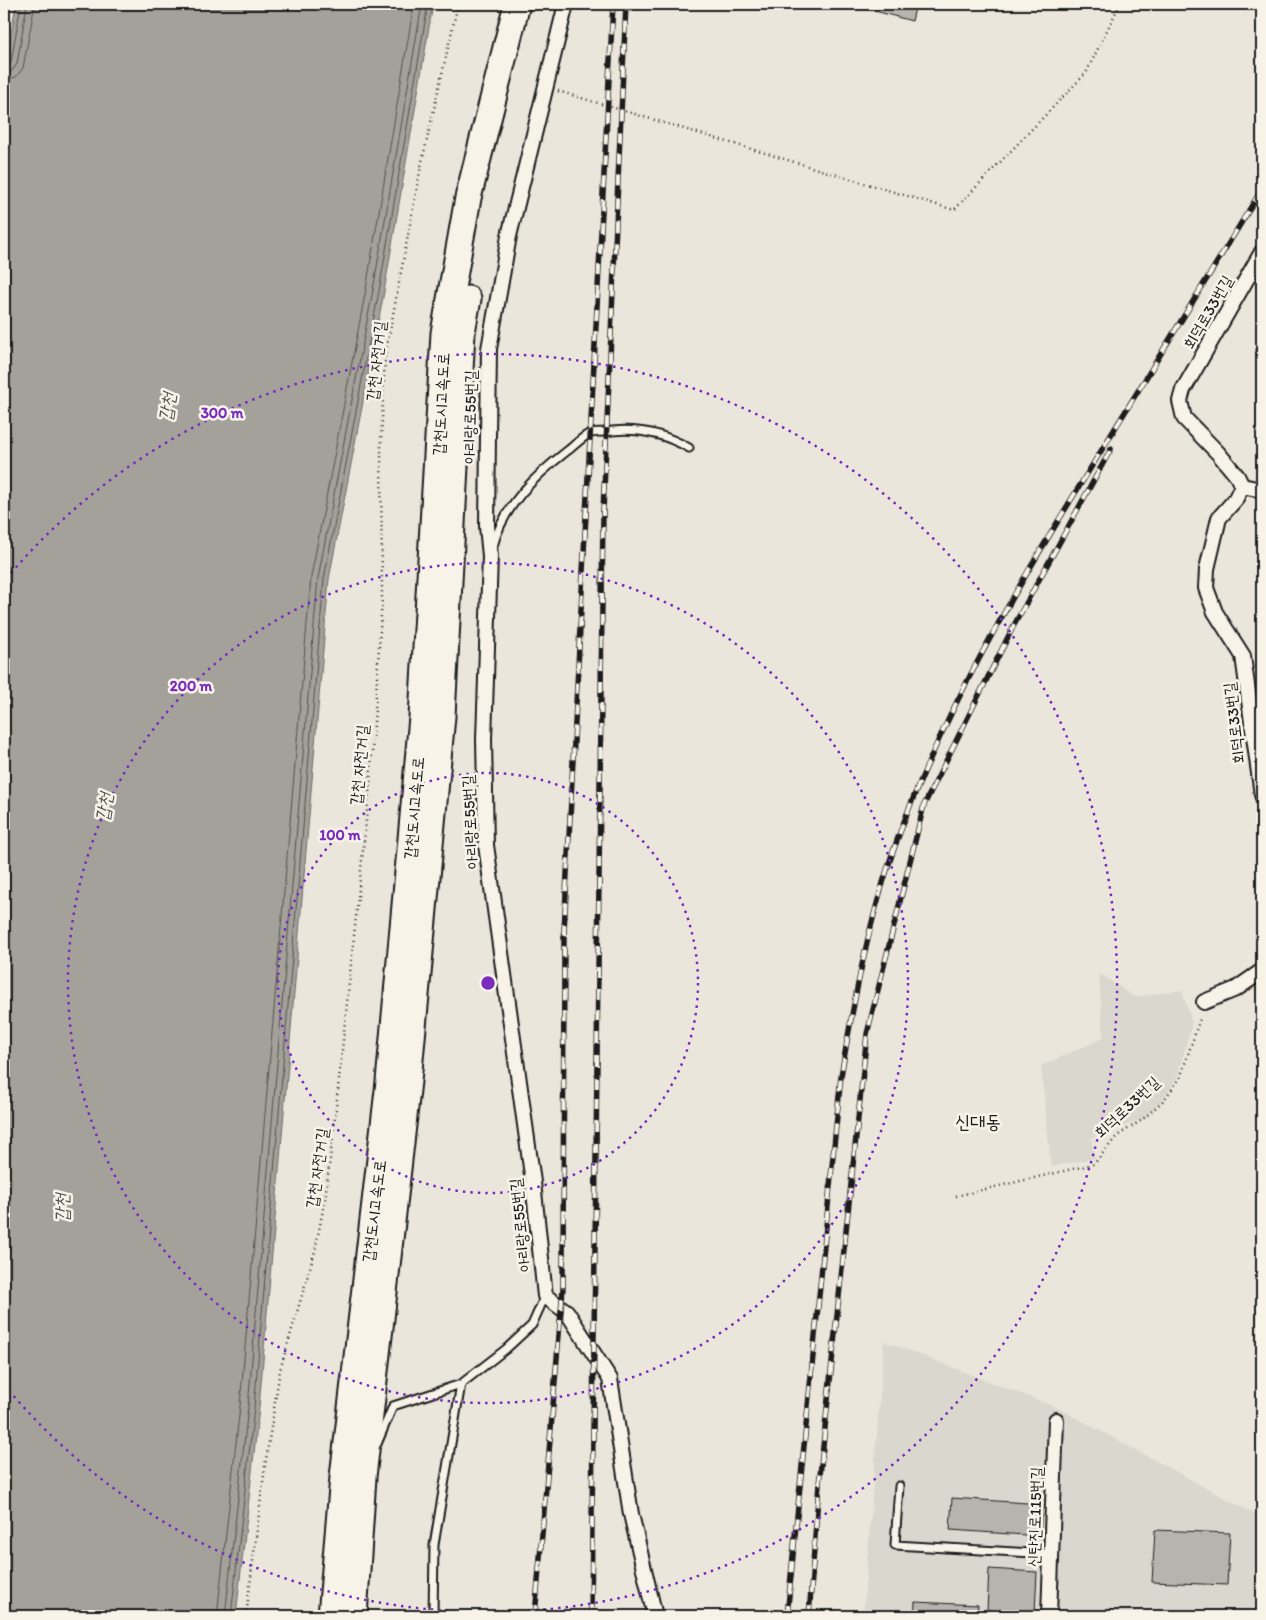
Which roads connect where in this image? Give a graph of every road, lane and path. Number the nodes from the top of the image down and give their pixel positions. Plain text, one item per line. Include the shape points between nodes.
1 (458, 4) edge
2 (517, 4) edge
3 (534, 4) edge
4 (566, 4) edge
5 (1120, 4) edge
6 (545, 87) junction
7 (1262, 252) edge
8 (689, 448) dead end
9 (1242, 486) junction
10 (1262, 490) edge
11 (490, 556) junction
12 (1262, 795) edge
13 (1262, 971) edge
14 (1204, 1002) joint
15 (956, 1196) dead end
16 (545, 1296) junction
17 (461, 1384) junction
18 (1056, 1420) dead end
19 (364, 1477) junction
20 (899, 1486) dead end
21 (1051, 1554) junction
22 (246, 1616) edge
23 (331, 1616) edge
24 (354, 1616) edge
25 (433, 1616) edge
26 (655, 1616) edge
27 (1049, 1616) edge

1 - 22 path, 갑천 자전거길 via 421,166 385,358 381,441 382,599 377,679 370,783 334,1127 326,1199 315,1251 280,1370
2 - 23 highway, 갑천도시고속도로 via 468,198 444,333 422,717 390,1082 343,1477
3 - 19 highway, 갑천도시고속도로 via 485,202 462,332 442,716 408,1081
4 - 6 street, 아리랑로55번길
5 - 6 path via 1086,73 954,210
6 - 11 street, 아리랑로55번길 via 509,236 489,349 487,478
7 - 9 street, 회덕로33번길 via 1183,390 1180,402 1184,418 1218,453
8 - 11 lane via 639,430 618,429 589,434 545,468 517,499 498,526
9 - 10 street
9 - 12 street, 회덕로33번길 via 1219,518 1206,588 1215,612 1243,656
11 - 16 street, 아리랑로55번길 via 484,739 486,845 533,1182
13 - 14 street via 1236,989
14 - 15 path, 회덕로33번길 via 1180,1078 1164,1100 1142,1120 1116,1136 1094,1164
16 - 17 lane via 532,1325 506,1350
16 - 26 street via 568,1312 610,1380 631,1514
17 - 19 lane via 393,1406
17 - 25 lane via 434,1545
18 - 21 street, 신탄진로115번길
19 - 24 highway, 갑천도시고속도로
20 - 21 lane via 895,1546
21 - 27 street, 신탄진로115번길

